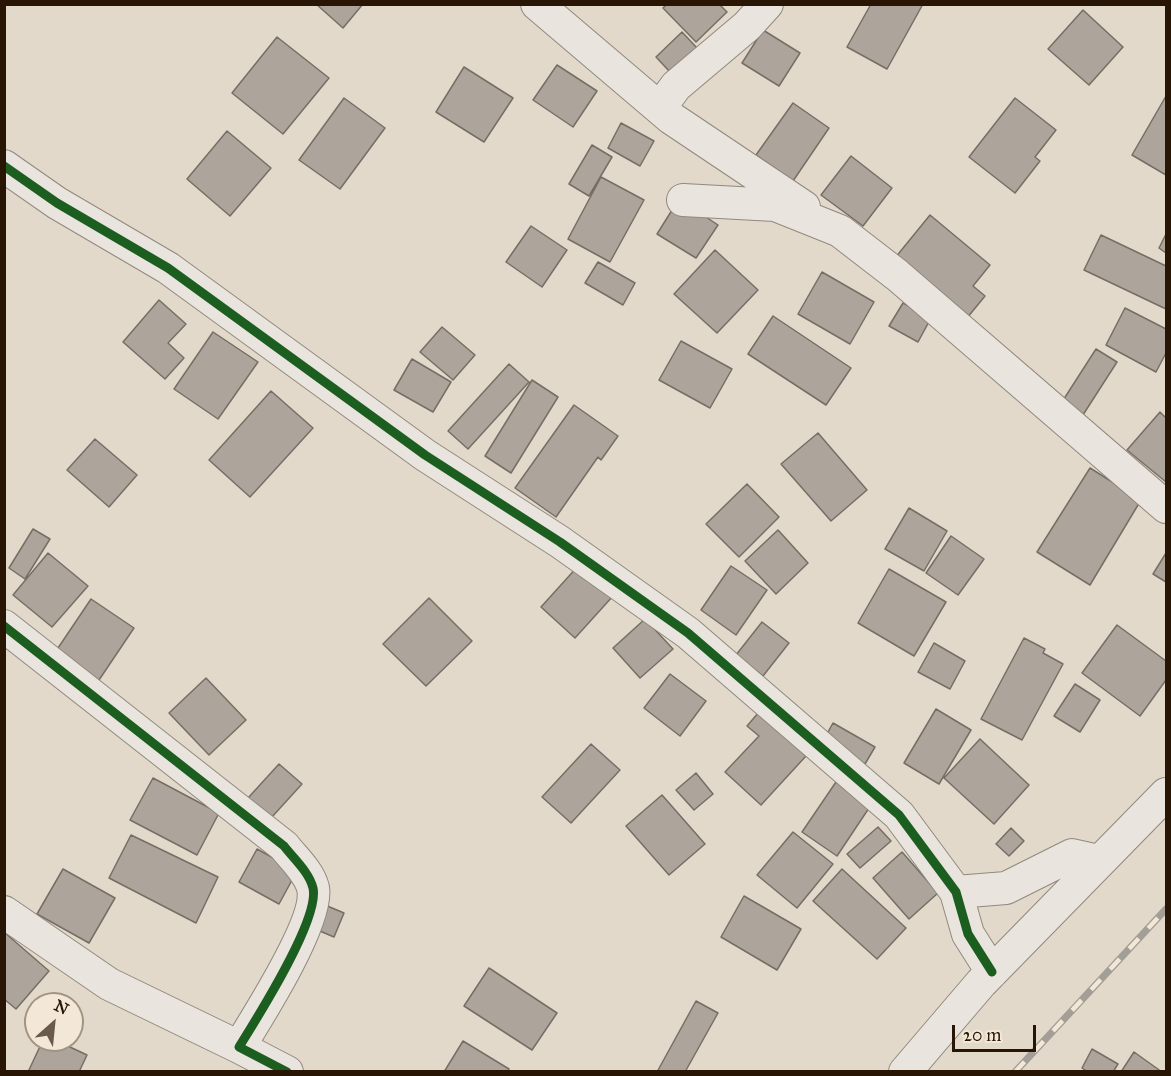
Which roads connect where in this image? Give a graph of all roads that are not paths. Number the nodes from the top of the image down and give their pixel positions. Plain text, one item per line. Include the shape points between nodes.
1 (537, 4) edge
2 (757, 8) edge
3 (666, 111) junction
4 (4, 166) edge
5 (683, 200) dead end
6 (840, 231) junction
7 (1167, 507) edge
8 (4, 626) edge
9 (1167, 794) edge
10 (1099, 861) junction
11 (956, 892) junction
12 (4, 912) edge
13 (992, 972) junction
14 (239, 1047) junction
15 (287, 1071) edge
16 (905, 1071) edge

1 - 3 street
2 - 3 street via 676,86 665,101
3 - 6 street
4 - 11 street via 57,203 168,268 425,455 560,542 688,633 899,815
5 - 6 street via 775,205
6 - 7 street via 897,275
8 - 14 street via 285,846 307,875 313,889 313,905 284,968
9 - 10 street
10 - 11 street via 1072,855 1006,888
10 - 13 street
11 - 13 street via 968,934
12 - 14 street via 109,984
13 - 16 street
14 - 15 street

